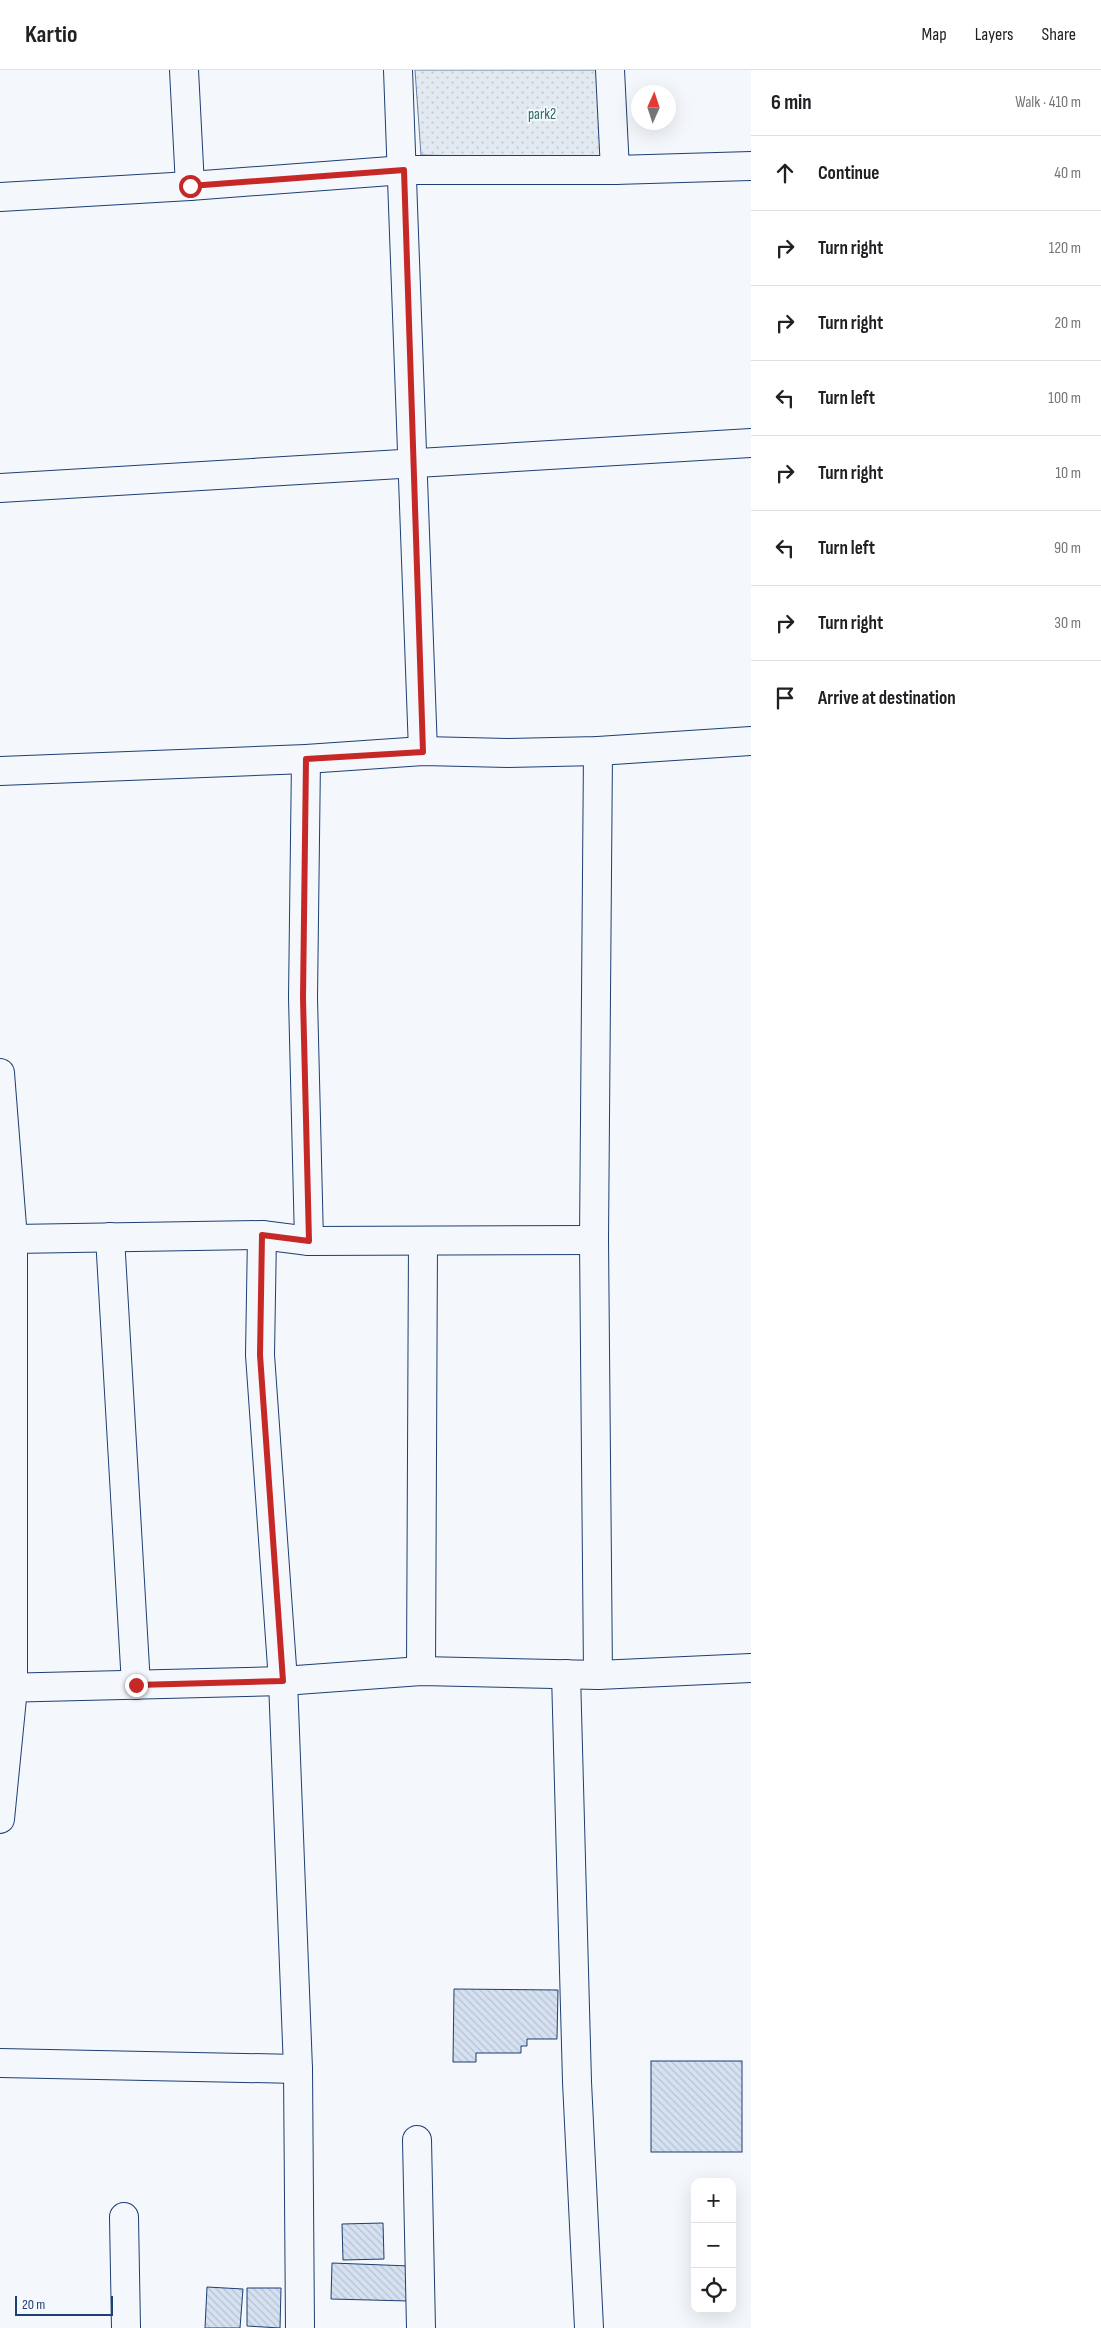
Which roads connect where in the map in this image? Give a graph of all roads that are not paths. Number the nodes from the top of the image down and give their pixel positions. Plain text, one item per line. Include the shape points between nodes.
1 (184, 70) edge
2 (398, 70) edge
3 (610, 70) edge
4 (751, 166) edge
5 (404, 170) junction
6 (615, 170) junction
7 (190, 186) junction
8 (0, 197) edge
9 (751, 443) edge
10 (412, 464) junction
11 (0, 488) edge
12 (751, 741) edge
13 (423, 752) junction
14 (598, 752) junction
15 (306, 759) junction
16 (0, 771) edge
17 (0, 1073) edge
18 (262, 1235) junction
19 (110, 1238) junction
20 (13, 1239) junction
21 (594, 1240) junction
22 (309, 1241) junction
23 (423, 1241) junction
24 (751, 1668) edge
25 (421, 1671) junction
26 (566, 1674) junction
27 (598, 1675) junction
28 (283, 1681) junction
29 (136, 1685) junction
30 (7, 1688) edge
31 (0, 1819) edge
32 (0, 2063) edge
33 (298, 2069) junction
34 (417, 2140) dead end
35 (124, 2217) dead end
36 (126, 2328) edge
37 (300, 2328) edge
38 (421, 2328) edge
39 (589, 2328) edge

1 - 7 street
2 - 5 street
3 - 6 street
4 - 6 street
5 - 6 street
5 - 7 street
5 - 10 street
7 - 8 street
9 - 10 street
10 - 11 street
10 - 13 street
12 - 14 street
13 - 14 street
13 - 15 street
14 - 21 street
15 - 16 street
15 - 22 street via 303,998
17 - 20 street
18 - 19 street
18 - 22 street
18 - 28 street via 260,1355
19 - 20 street
19 - 29 street
20 - 30 street
21 - 23 street
21 - 27 street
22 - 23 street
23 - 25 street
24 - 27 street
25 - 26 street
25 - 28 street
26 - 27 street
26 - 39 street via 577,2082
28 - 29 street
28 - 33 street
29 - 30 street
30 - 31 street
32 - 33 street
33 - 37 street
34 - 38 street
35 - 36 street

